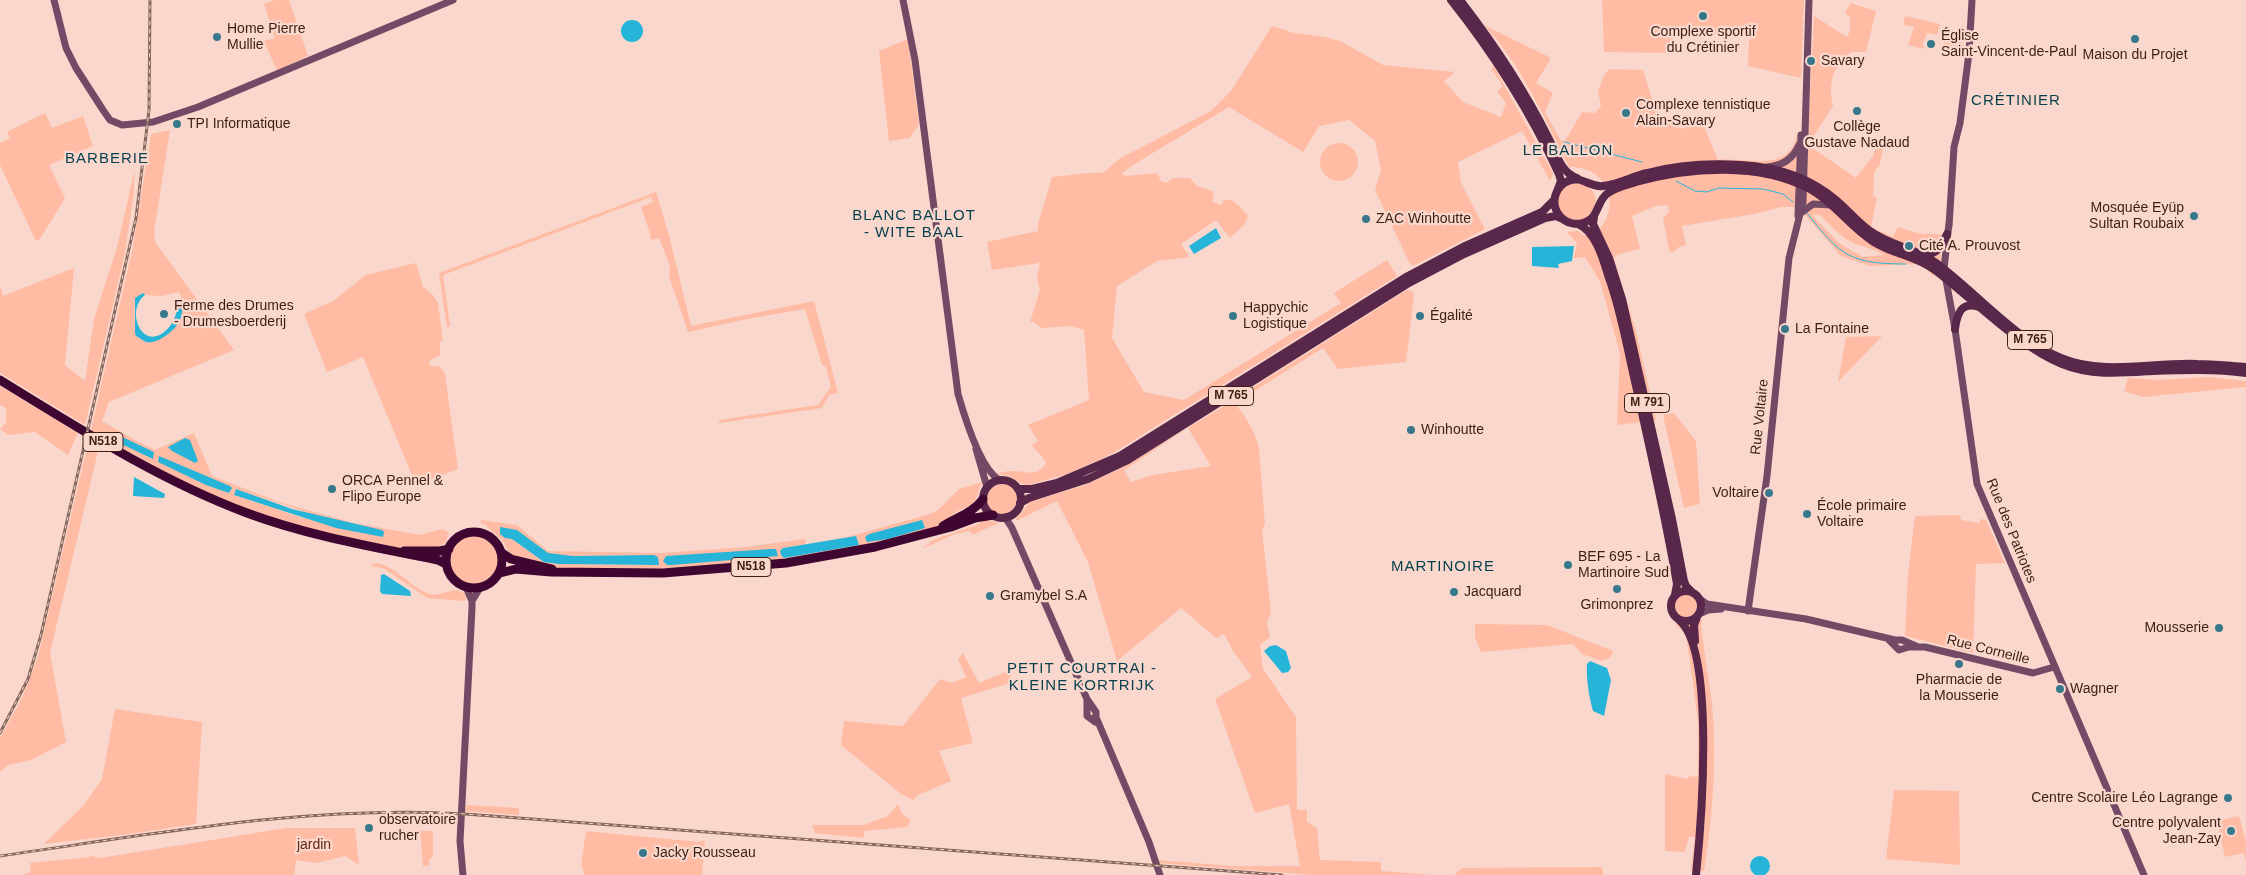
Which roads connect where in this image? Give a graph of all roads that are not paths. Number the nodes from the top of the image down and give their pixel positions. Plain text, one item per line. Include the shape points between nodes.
1 (54, 0) edge
2 (453, 0) edge
3 (903, 0) edge
4 (1451, 0) edge
5 (1460, 0) edge
6 (1809, 0) edge
7 (1972, 0) edge
8 (1808, 50) junction
9 (1801, 135) junction
10 (1761, 167) junction
11 (1580, 179) junction
12 (1802, 182) junction
13 (1591, 184) junction
14 (1558, 190) junction
15 (1554, 200) junction
16 (1599, 203) junction
17 (1835, 208) junction
18 (1801, 214) junction
19 (1595, 215) junction
20 (1562, 219) junction
21 (1949, 223) junction
22 (1578, 224) junction
23 (1797, 227) junction
24 (1947, 234) junction
25 (1922, 254) junction
26 (1948, 277) junction
27 (1981, 307) junction
28 (1955, 329) junction
29 (2196, 367) junction
30 (2246, 368) edge
31 (2246, 373) edge
32 (0, 380) edge
33 (975, 442) junction
34 (999, 480) junction
35 (987, 487) junction
36 (1018, 489) junction
37 (1047, 490) junction
38 (983, 499) junction
39 (1020, 503) junction
40 (1013, 514) junction
41 (993, 515) junction
42 (1004, 518) junction
43 (1012, 528) junction
44 (939, 530) junction
45 (449, 549) junction
46 (391, 552) junction
47 (502, 553) junction
48 (446, 564) junction
49 (560, 571) junction
50 (500, 573) junction
51 (466, 587) junction
52 (480, 588) junction
53 (1693, 593) junction
54 (1675, 595) junction
55 (1700, 599) junction
56 (472, 602) junction
57 (1748, 611) junction
58 (1698, 616) junction
59 (1679, 620) junction
60 (1696, 660) junction
61 (2054, 667) junction
62 (463, 875) edge
63 (1160, 875) edge
64 (1696, 875) edge
65 (2144, 875) edge

1 - 2 street via 66,48 106,115 122,125 153,122 231,93
3 - 33 street via 915,60 958,394
4 - 14 main road via 1489,50 1526,108 1559,174
5 - 11 main road via 1521,86 1564,168
6 - 8 street
7 - 21 street, Rue des Patriotes
8 - 9 street
8 - 12 street
9 - 10 street via 1799,146 1790,158 1776,166
9 - 12 street
10 - 12 main road, M 765
10 - 13 main road, M 765 via 1690,165 1654,171 1606,186
11 - 13 main road
11 - 14 main road via 1569,180
12 - 16 main road, M 765 via 1748,172 1688,172 1618,188 1606,194
12 - 17 main road, M 765
12 - 18 street, Rue Voltaire
12 - 23 street, Rue Voltaire
12 - 25 main road, M 765 via 1831,196 1873,234
13 - 16 main road via 1598,192
14 - 15 main road
15 - 20 main road
15 - 37 main road, M 765 via 1542,212 1408,276 1120,456
16 - 19 main road
17 - 18 street via 1824,203 1813,204
17 - 26 main road, M 765 via 1868,238
18 - 23 street, Rue Voltaire
19 - 22 main road
19 - 53 main road, M 791 via 1593,224 1609,258 1622,299 1684,581
20 - 22 main road
20 - 37 main road, M 765 via 1552,216 1537,221 1426,273 1126,460 1088,479
21 - 24 street, Rue des Patriotes
21 - 26 street, Rue des Patriotes
22 - 54 main road, M 791 via 1592,238 1615,298 1664,512 1677,582
23 - 57 street, Rue Voltaire via 1789,258 1767,476
24 - 25 main road via 1936,251
24 - 26 street, Rue des Patriotes
25 - 26 main road, M 765
26 - 27 main road, M 765
26 - 28 street, Rue des Patriotes
26 - 29 main road, M 765 via 2033,342 2070,361 2106,367
27 - 28 main road via 1970,305 1961,309
27 - 29 main road, M 765 via 2038,352 2070,367 2097,372
28 - 61 street, Rue des Patriotes via 1977,484
29 - 30 main road, M 765
29 - 31 main road, M 765
32 - 46 highway, N518 via 115,449 209,497 299,530
33 - 34 street via 988,470
33 - 35 street
34 - 35 main road
34 - 36 main road via 1010,481
35 - 38 main road
36 - 37 main road
36 - 39 main road
37 - 39 main road
38 - 41 main road
38 - 44 highway, N518 via 974,509
39 - 40 main road
40 - 42 main road
40 - 43 street
41 - 42 main road
41 - 44 highway, N518
42 - 43 street
43 - 63 street via 1149,842
44 - 49 highway, N518 via 838,555 757,566 663,573
45 - 46 highway, N518
45 - 47 highway, N518 via 458,537 477,532 491,536
45 - 48 highway
46 - 48 highway, N518
47 - 49 highway, N518 via 511,559
47 - 50 highway
48 - 51 highway via 454,580
49 - 50 highway, N518 via 516,569
50 - 52 highway, N518 via 491,583
51 - 52 highway
51 - 56 street
52 - 56 street
53 - 54 main road via 1683,591
53 - 55 main road
54 - 59 main road via 1670,610
55 - 57 street, Rue Corneille via 1707,604
55 - 58 main road
56 - 62 street via 460,841
57 - 58 street, Rue Corneille via 1711,609
57 - 61 street, Rue Corneille via 1800,618 2033,673
58 - 59 main road via 1688,622
58 - 60 main road via 1694,629
59 - 60 main road via 1688,630
60 - 64 main road via 1704,754
61 - 65 street, Rue des Patriotes

